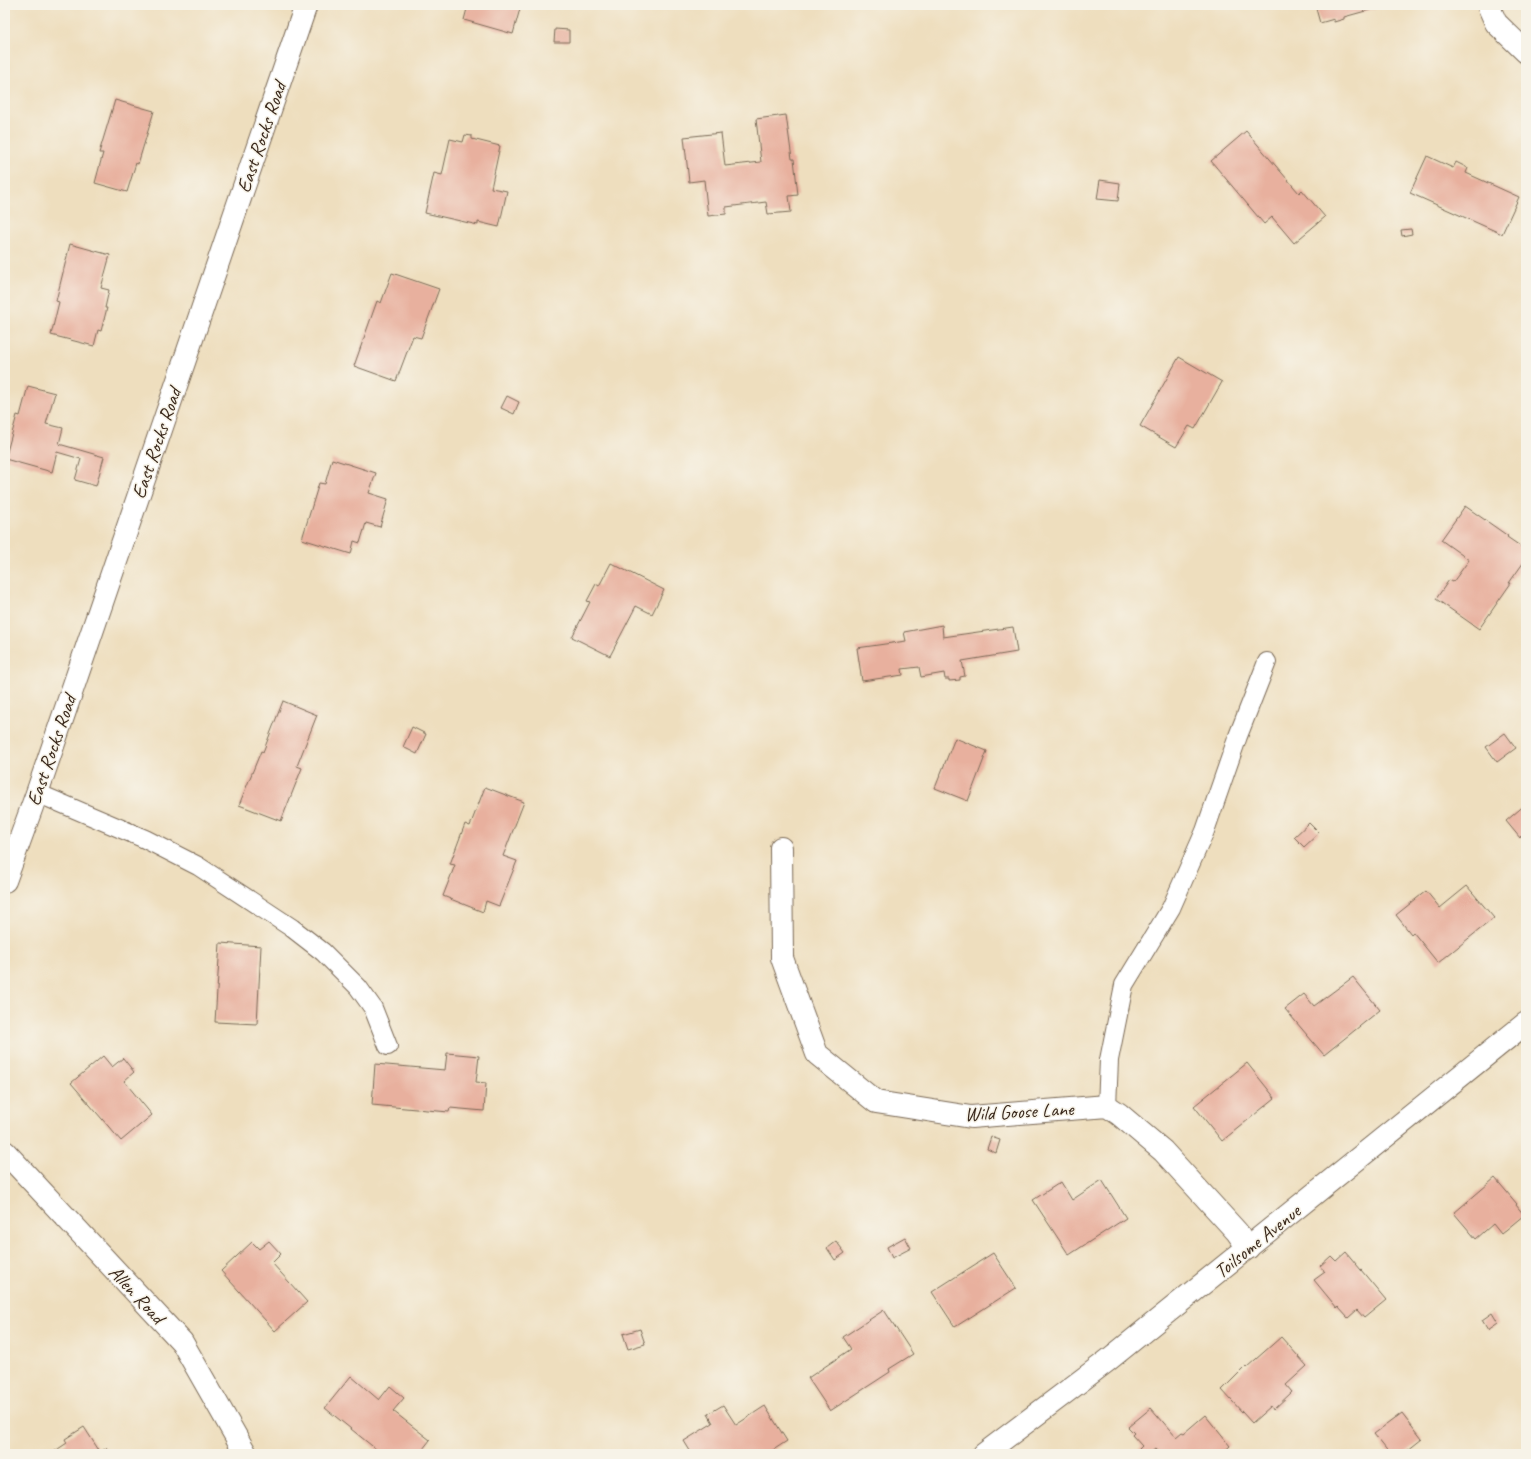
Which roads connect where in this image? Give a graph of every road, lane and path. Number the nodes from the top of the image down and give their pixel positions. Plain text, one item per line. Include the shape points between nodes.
1 (306, 5) edge
2 (1488, 5) edge
3 (1526, 52) edge
4 (1267, 662) dead end
5 (37, 793) junction
6 (781, 848) dead end
7 (5, 881) edge
8 (1526, 1023) edge
9 (388, 1046) dead end
10 (1107, 1106) junction
11 (5, 1152) edge
12 (1248, 1248) junction
13 (246, 1454) edge
14 (984, 1454) edge

1 - 5 street, East Rocks Road
2 - 3 street via 1496,24
4 - 10 lane via 1205,831 1171,908 1124,985 1109,1060
5 - 7 street, East Rocks Road
5 - 9 lane via 145,839 198,866 292,928 323,952 358,987 373,1008
6 - 10 street, Wild Goose Lane via 782,958 817,1054 876,1102 971,1117
8 - 12 street, Toilsome Avenue
10 - 12 street via 1163,1151 1237,1232
11 - 13 street, Allen Road via 182,1342
12 - 14 street, Toilsome Avenue via 1107,1361

